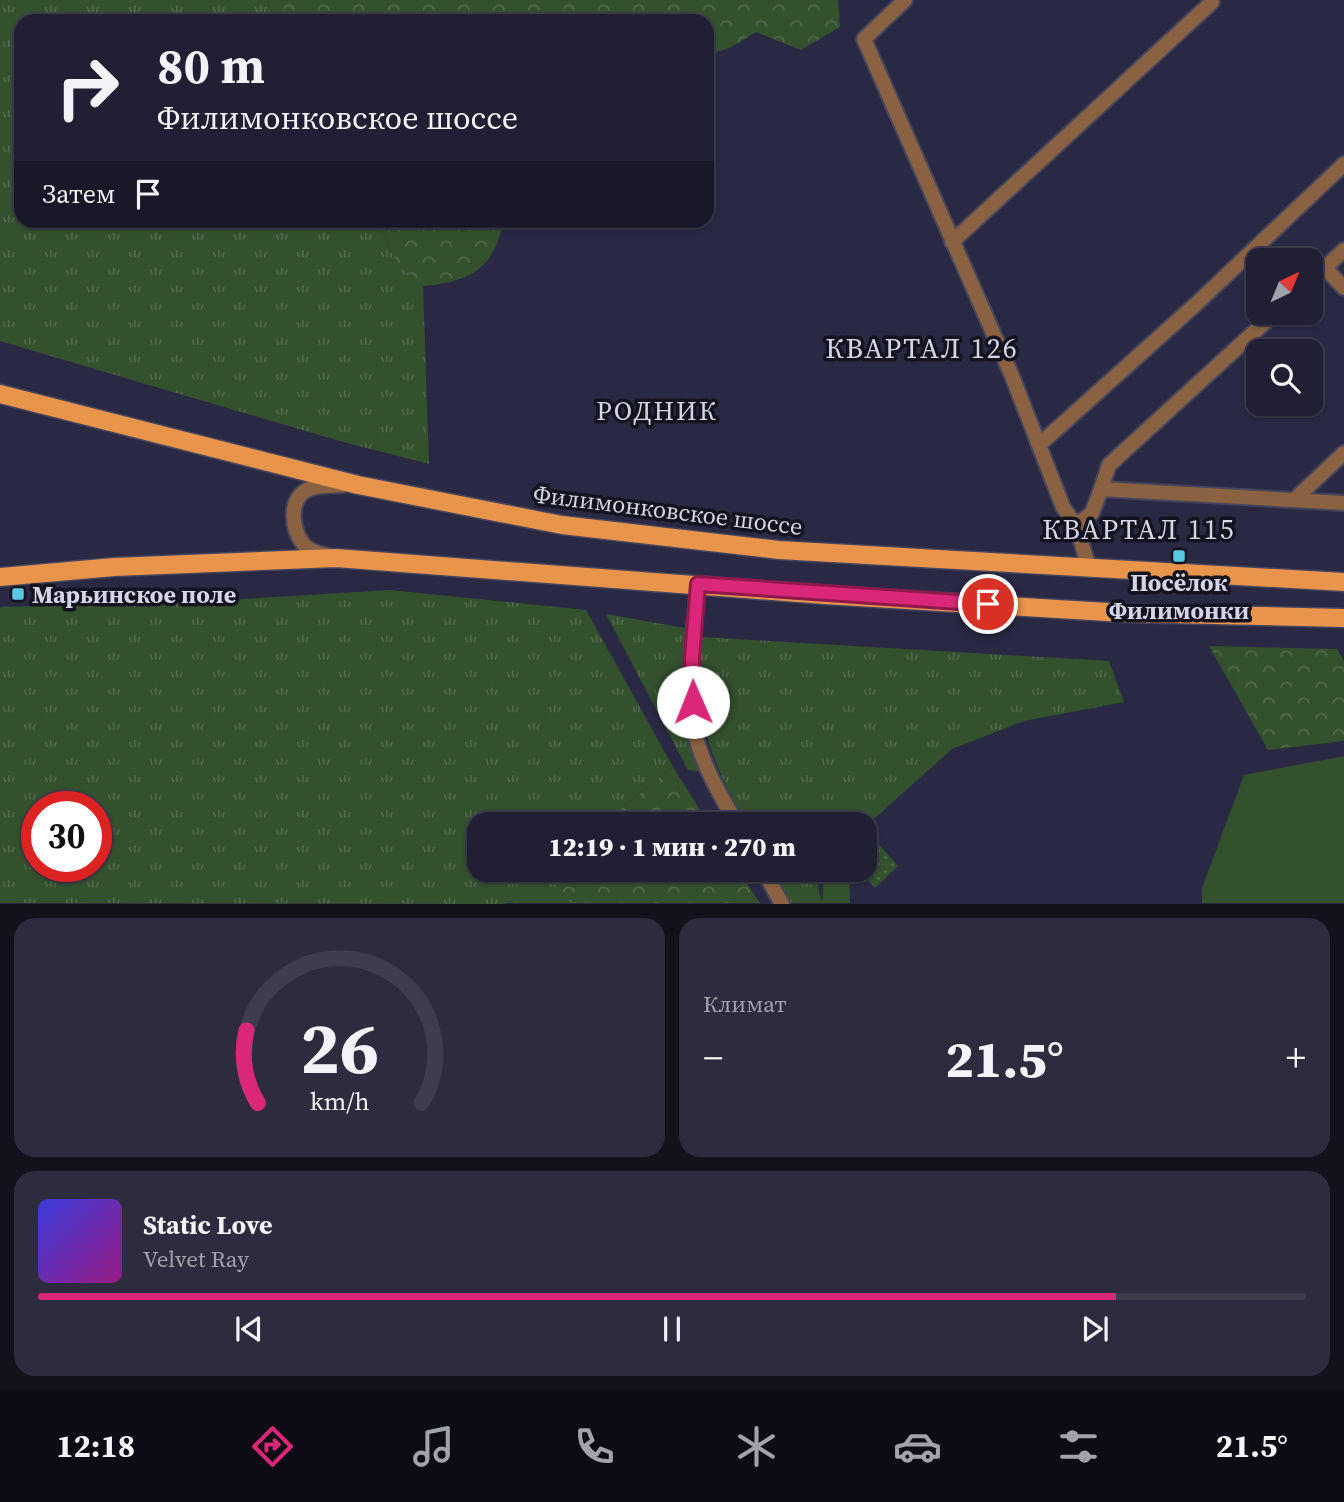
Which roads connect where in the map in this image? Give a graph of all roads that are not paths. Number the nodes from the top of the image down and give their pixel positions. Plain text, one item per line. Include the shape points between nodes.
1 (905, 0) edge
2 (1212, 2) dead end
3 (1344, 164) edge
4 (952, 242) junction
5 (1344, 250) edge
6 (1325, 268) joint
7 (1344, 288) edge
8 (1261, 326) edge
9 (0, 394) edge
10 (1039, 445) junction
11 (1344, 453) edge
12 (358, 485) junction
13 (1101, 489) junction
14 (1294, 500) junction
15 (1344, 503) edge
16 (1076, 526) junction
17 (336, 558) junction
18 (1089, 567) junction
19 (0, 577) edge
20 (1344, 582) edge
21 (698, 584) junction
22 (1344, 618) edge
23 (730, 812) edge
24 (770, 882) edge
25 (782, 904) edge

1 - 4 street via 864,39
2 - 4 street
3 - 10 street
4 - 10 street
5 - 6 street
6 - 7 street
8 - 13 street via 1110,465
9 - 12 main road, Филимонковское шоссе
10 - 16 street via 1063,507
11 - 14 street
12 - 17 street via 317,486 295,502 296,531 304,545
12 - 18 main road, Филимонковское шоссе via 562,525 779,550
13 - 14 street
13 - 16 street via 1092,513
14 - 15 street
16 - 18 street
17 - 19 main road via 114,567
17 - 21 main road
18 - 20 main road, Филимонковское шоссе
21 - 22 main road via 1124,613
21 - 23 street via 693,724 712,781
24 - 25 street

